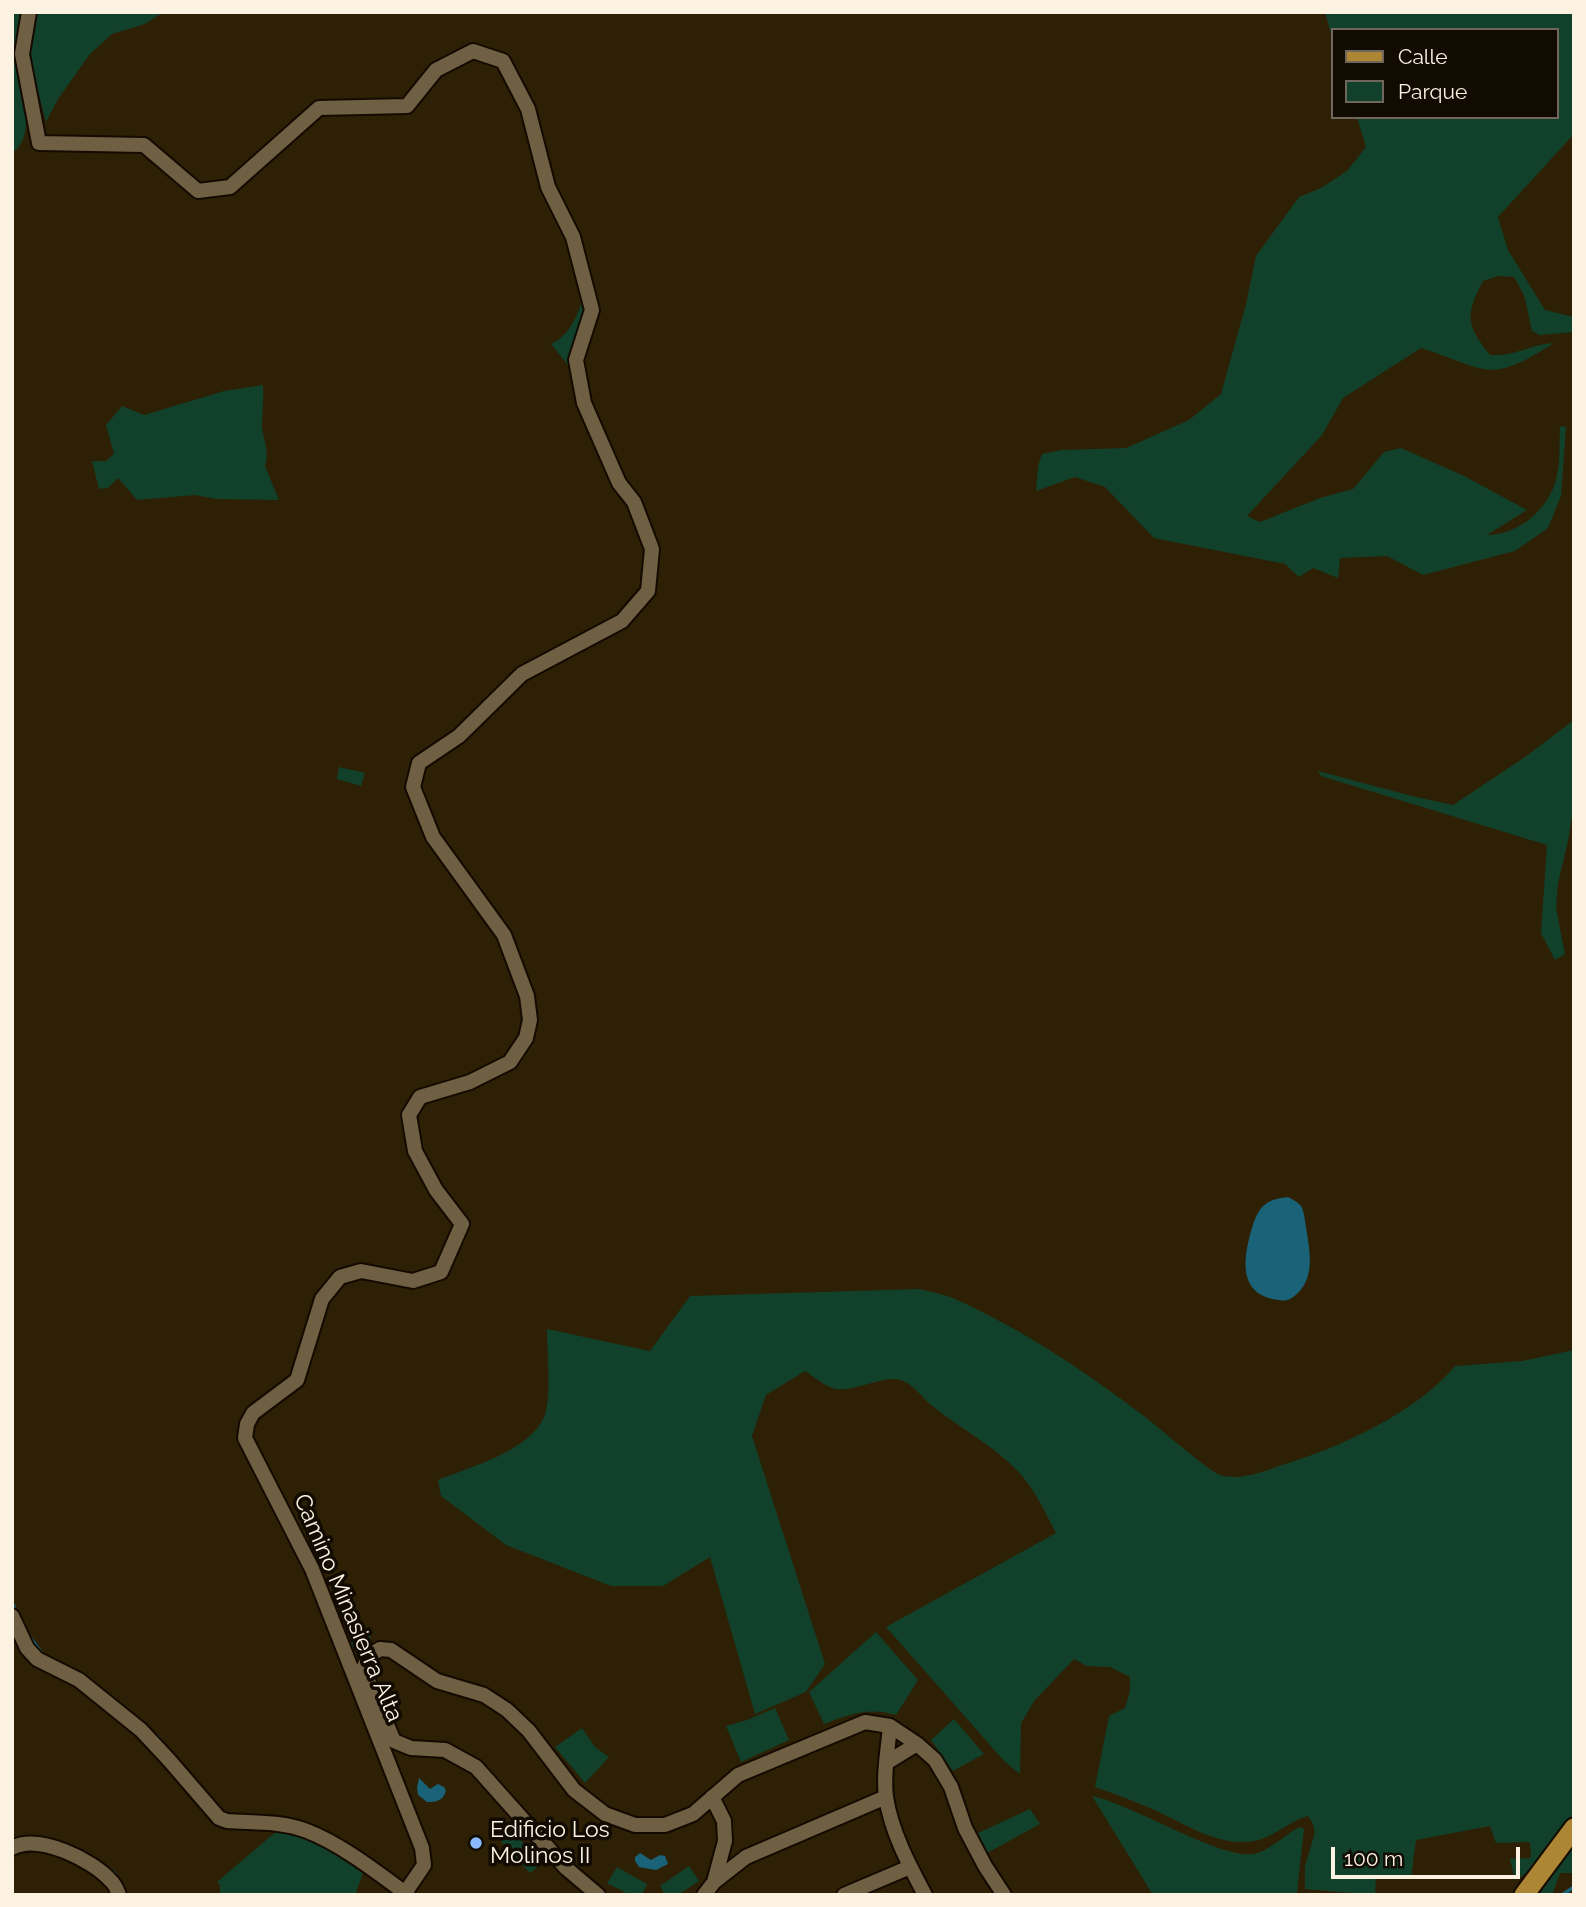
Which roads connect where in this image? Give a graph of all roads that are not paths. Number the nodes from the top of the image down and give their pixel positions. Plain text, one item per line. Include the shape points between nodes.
1 (29, 12) edge
2 (12, 1616) edge
3 (890, 1726) junction
4 (917, 1744) junction
5 (886, 1763) junction
6 (712, 1797) junction
7 (886, 1797) junction
8 (1574, 1828) edge
9 (724, 1840) junction
10 (12, 1848) edge
11 (747, 1857) junction
12 (910, 1867) junction
13 (714, 1882) junction
14 (407, 1894) edge
15 (119, 1895) edge
16 (598, 1895) edge
17 (704, 1895) edge
18 (845, 1895) edge
19 (925, 1895) edge
20 (1004, 1895) edge
21 (1524, 1895) edge

1 - 14 street, Camino Minasierra Alta via 22,54 39,143 144,145 198,191 230,187 318,108 407,106 436,70 473,51 503,61 528,109 548,187 573,237 592,310 576,360 584,403 619,483 634,502 652,549 648,591 622,621 522,674 459,736 419,763 413,787 433,837 505,935 527,996 530,1020 526,1038 510,1062 470,1083 420,1097 409,1115 415,1151 462,1224 442,1272 413,1281 362,1271 340,1277 322,1299 297,1380 253,1413 247,1424 245,1438 312,1569 422,1847 424,1865
2 - 14 street via 37,1659 79,1680 141,1730 219,1818 307,1831
3 - 4 street
3 - 5 street
3 - 6 street via 865,1722 738,1774
4 - 5 street
4 - 20 street via 935,1760 951,1787 965,1828
5 - 7 street
6 - 9 street via 723,1821
6 - 16 street via 693,1814 665,1825 635,1825 605,1814 575,1790 507,1710 484,1695 437,1681 391,1650 380,1649 369,1656 363,1669 394,1741 411,1748 445,1750 476,1767 566,1868
7 - 11 street
7 - 12 street
8 - 21 main road
9 - 11 street
9 - 13 street
10 - 15 street via 33,1842 59,1849 102,1872
11 - 13 street
12 - 18 street
12 - 19 street
13 - 17 street

